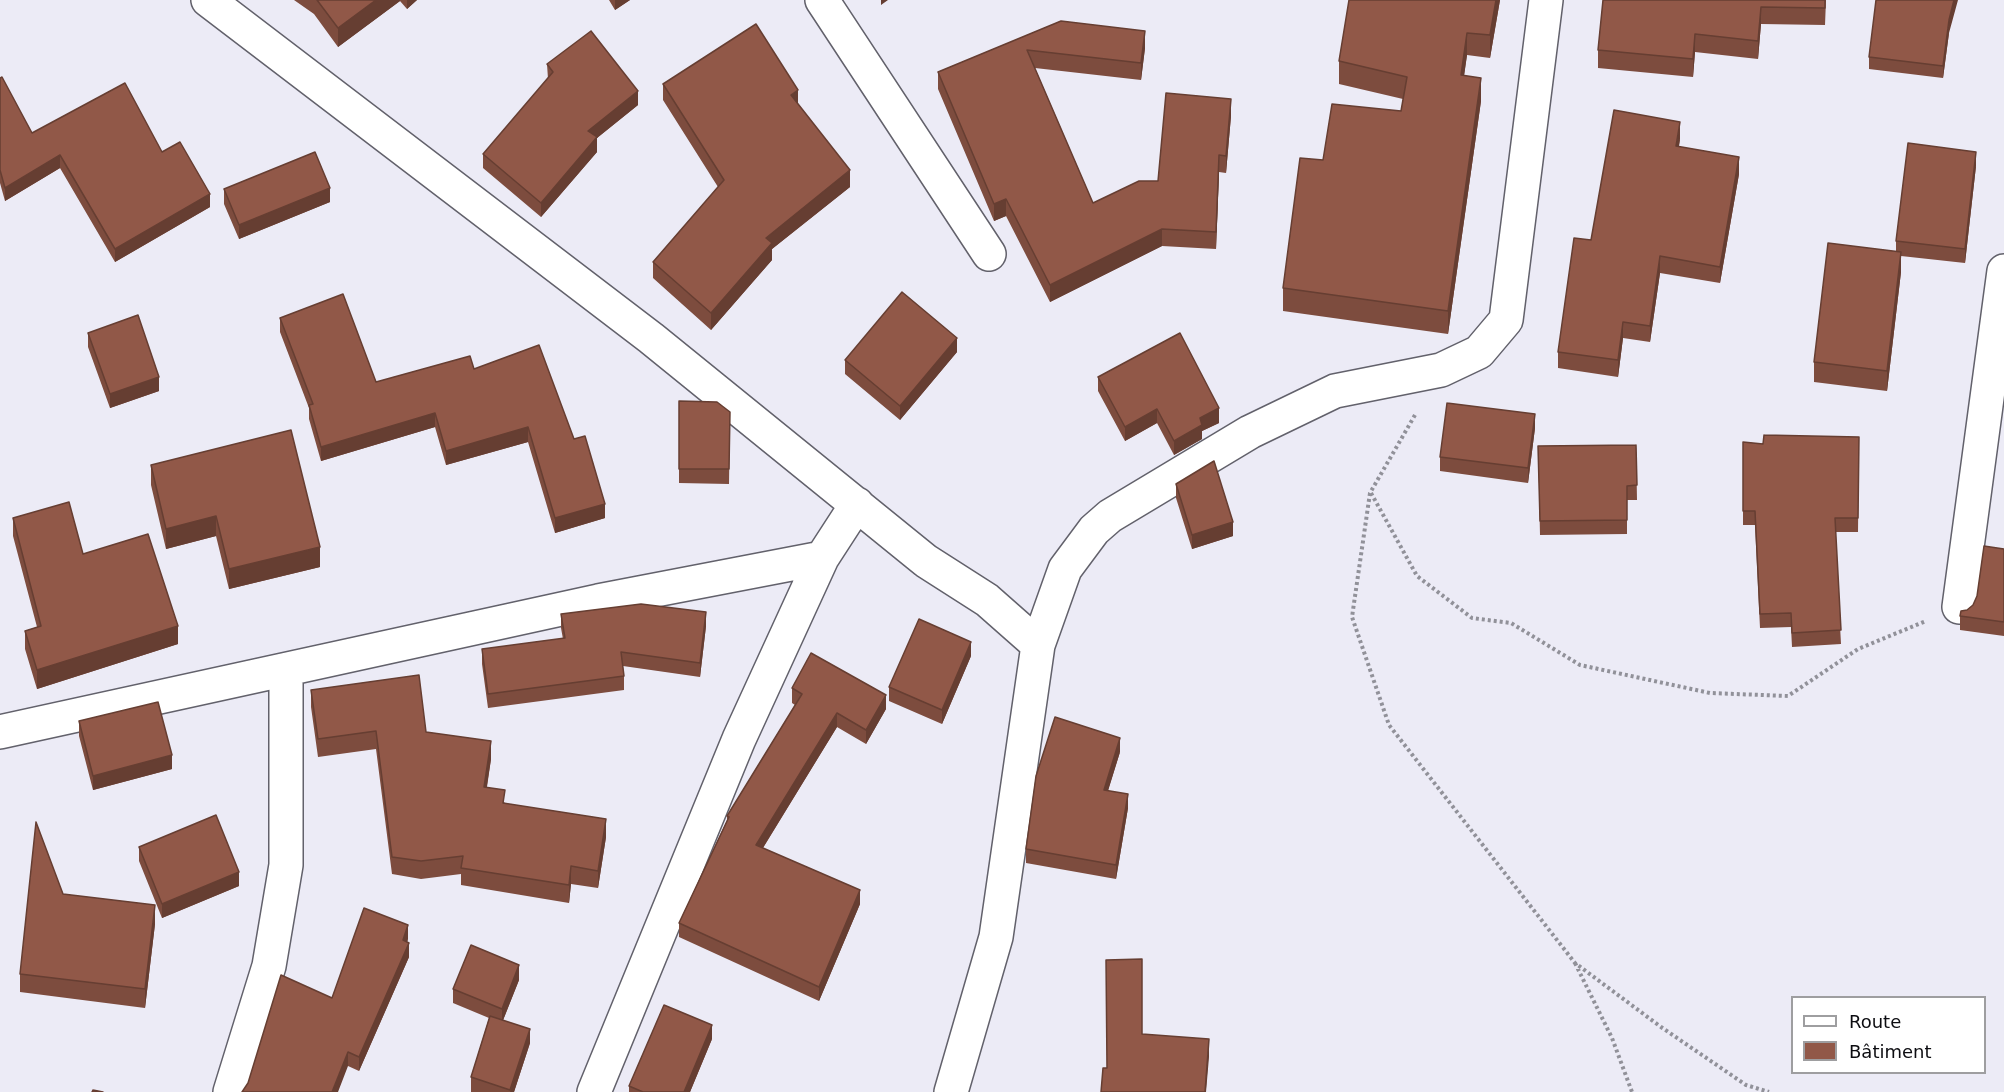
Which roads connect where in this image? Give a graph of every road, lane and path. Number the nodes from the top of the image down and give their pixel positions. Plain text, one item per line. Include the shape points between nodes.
1 (208, 0) edge
2 (822, 0) edge
3 (1546, 0) edge
4 (989, 254) dead end
5 (2004, 271) edge
6 (1441, 370) junction
7 (1370, 493) junction
8 (857, 504) junction
9 (822, 558) junction
10 (1959, 607) joint
11 (1038, 645) junction
12 (286, 670) junction
13 (0, 732) edge
14 (1575, 963) junction
15 (230, 1092) edge
16 (594, 1092) edge
17 (951, 1092) edge
18 (1632, 1092) edge
19 (1769, 1092) edge

1 - 8 street via 651,338
2 - 4 street
3 - 6 street via 1506,320 1479,352
5 - 10 street
6 - 7 path
6 - 11 street via 1335,391 1250,432 1110,516 1094,530 1065,569
7 - 10 path via 1417,576 1472,618 1511,623 1580,665 1710,693 1788,696 1858,649
7 - 14 path via 1352,618 1389,725
8 - 9 street
8 - 11 street via 926,561 987,600
9 - 12 street via 597,601
9 - 16 street via 739,739
11 - 17 street via 996,937
12 - 13 street
12 - 15 street via 286,865 269,966
14 - 18 path via 1612,1038
14 - 19 path via 1746,1085

